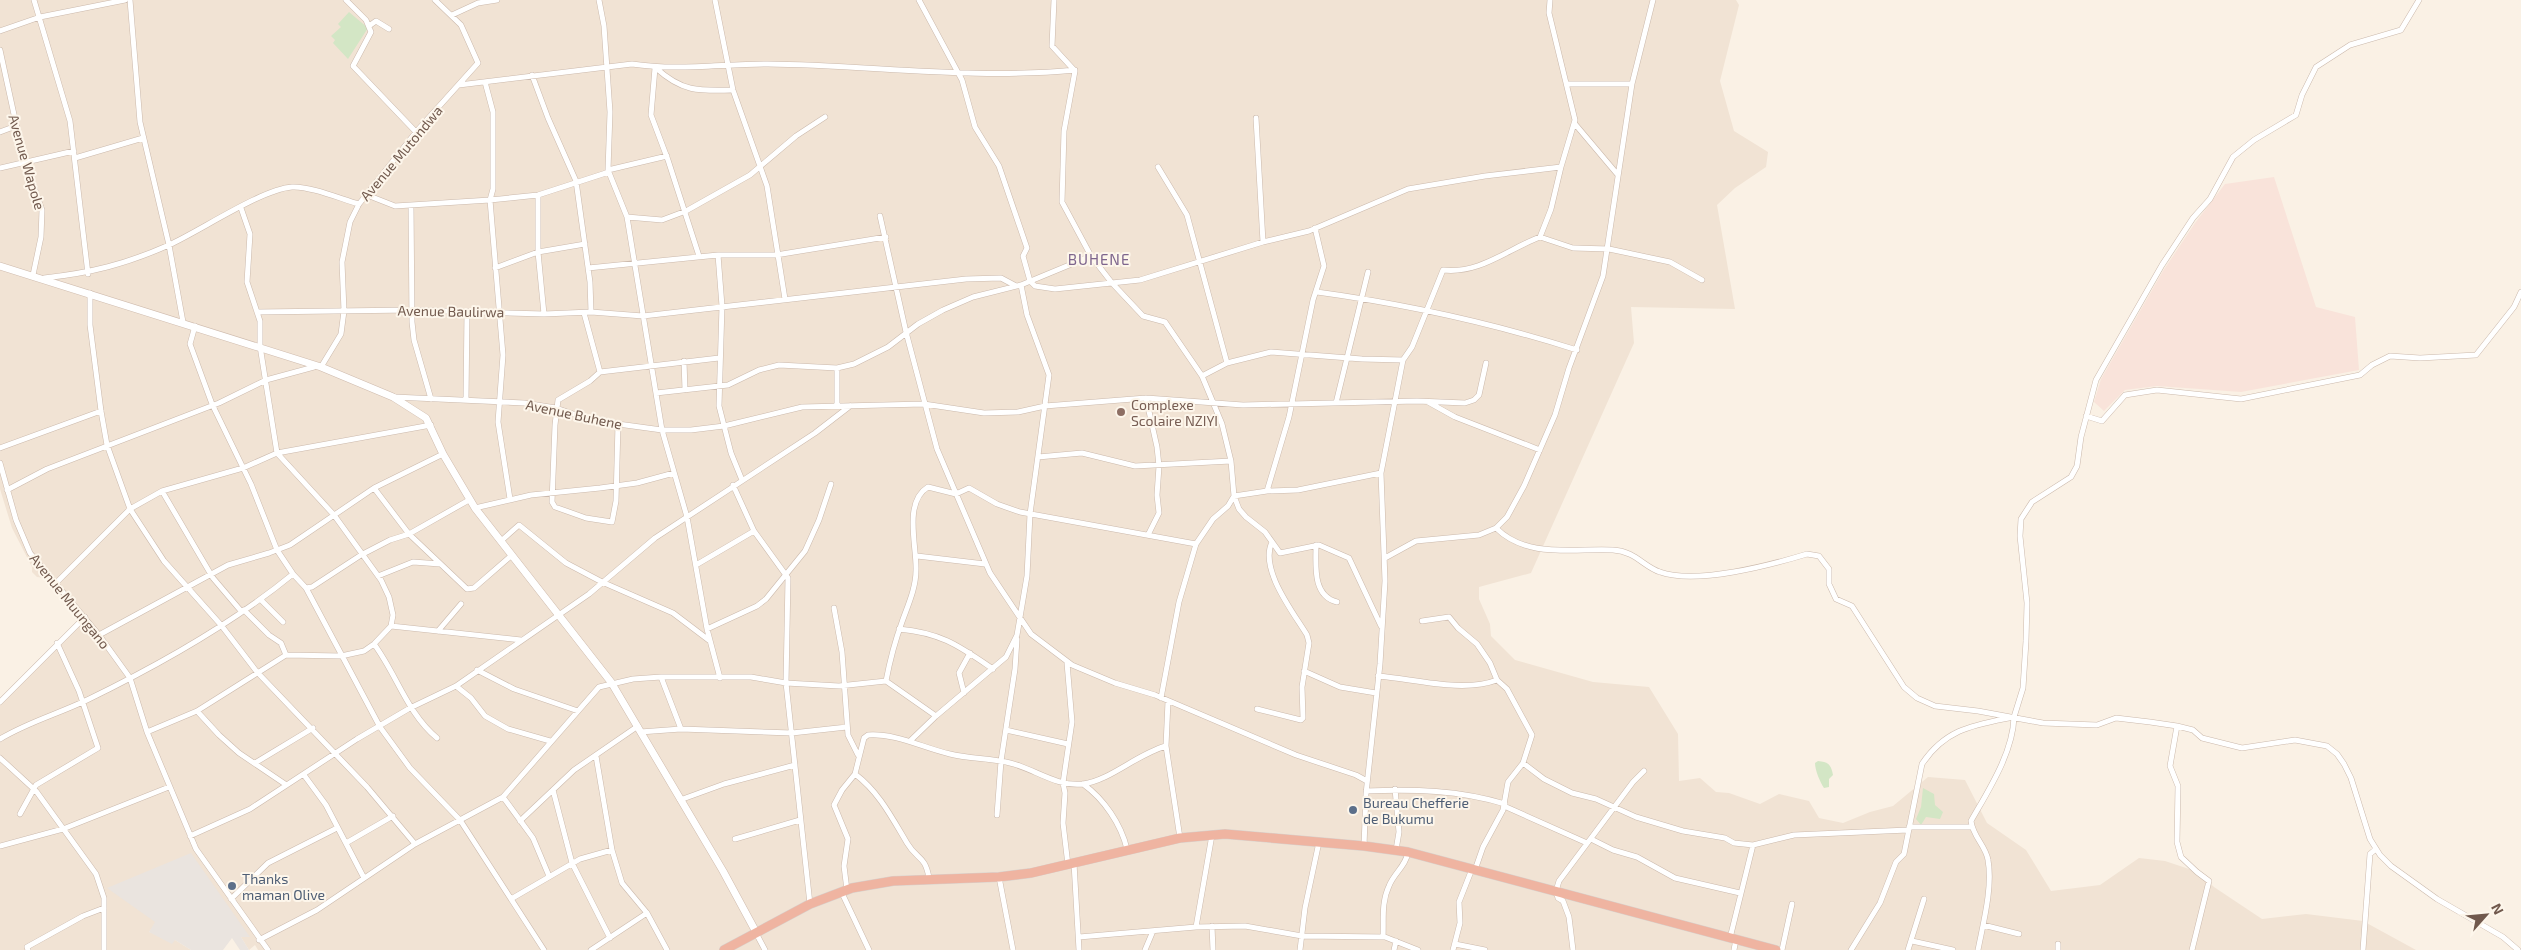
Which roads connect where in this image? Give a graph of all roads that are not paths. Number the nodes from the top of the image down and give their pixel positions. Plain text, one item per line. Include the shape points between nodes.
1 (34, 0) edge
2 (125, 0) edge
3 (130, 0) edge
4 (346, 0) edge
5 (435, 0) edge
6 (498, 0) edge
7 (599, 0) edge
8 (919, 0) edge
9 (1054, 0) edge
10 (1550, 0) edge
11 (1653, 0) edge
12 (2419, 0) edge
13 (716, 1) edge
14 (452, 15) junction
15 (40, 17) junction
16 (370, 26) junction
17 (389, 29) dead end
18 (0, 31) edge
19 (0, 50) edge
20 (728, 65) junction
21 (607, 67) junction
22 (655, 68) junction
23 (1075, 70) junction
24 (958, 73) junction
25 (532, 75) junction
26 (485, 82) junction
27 (1567, 84) junction
28 (1632, 84) junction
29 (459, 85) junction
30 (733, 90) junction
31 (825, 117) dead end
32 (1256, 118) dead end
33 (1575, 124) junction
34 (16, 126) junction
35 (0, 132) edge
36 (416, 132) junction
37 (143, 138) junction
38 (74, 151) junction
39 (667, 156) junction
40 (75, 158) junction
41 (25, 162) junction
42 (761, 167) junction
43 (1158, 167) dead end
44 (0, 168) edge
45 (1561, 168) junction
46 (609, 171) junction
47 (1618, 175) junction
48 (576, 181) junction
49 (367, 195) junction
50 (538, 195) junction
51 (490, 200) junction
52 (359, 204) junction
53 (411, 205) junction
54 (242, 208) junction
55 (686, 212) junction
56 (880, 216) dead end
57 (627, 217) junction
58 (1315, 228) junction
59 (886, 237) junction
60 (1540, 237) junction
61 (1263, 242) junction
62 (585, 244) junction
63 (169, 245) junction
64 (1609, 249) junction
65 (538, 252) junction
66 (718, 254) junction
67 (776, 255) junction
68 (699, 256) junction
69 (1091, 256) junction
70 (634, 263) junction
71 (1200, 263) junction
72 (0, 266) edge
73 (495, 268) junction
74 (588, 268) junction
75 (1368, 272) dead end
76 (88, 274) junction
77 (33, 275) junction
78 (44, 278) junction
79 (1702, 280) dead end
80 (1030, 281) junction
81 (1112, 282) junction
82 (1019, 285) junction
83 (897, 288) junction
84 (1317, 292) junction
85 (2521, 292) edge
86 (90, 293) junction
87 (1361, 298) junction
88 (785, 299) junction
89 (722, 306) junction
90 (412, 310) junction
91 (344, 311) junction
92 (467, 311) junction
93 (498, 311) junction
94 (258, 312) junction
95 (584, 312) junction
96 (590, 312) junction
97 (1425, 312) junction
98 (544, 314) junction
99 (643, 316) junction
100 (183, 322) junction
101 (195, 326) junction
102 (906, 332) junction
103 (260, 346) junction
104 (1577, 350) junction
105 (1303, 355) junction
106 (719, 358) junction
107 (1346, 358) junction
108 (1403, 360) junction
109 (684, 361) junction
110 (1227, 363) junction
111 (1486, 363) dead end
112 (651, 364) junction
113 (317, 367) junction
114 (837, 368) junction
115 (600, 372) junction
116 (1202, 376) junction
117 (266, 380) junction
118 (719, 386) junction
119 (685, 390) junction
120 (656, 393) junction
121 (393, 398) junction
122 (1146, 398) junction
123 (431, 399) junction
124 (466, 400) junction
125 (499, 400) junction
126 (1393, 402) junction
127 (1427, 402) junction
128 (1214, 403) junction
129 (1336, 403) junction
130 (212, 404) junction
131 (924, 404) junction
132 (1293, 404) junction
133 (837, 406) junction
134 (850, 406) junction
135 (1046, 406) junction
136 (556, 408) junction
137 (101, 411) junction
138 (2086, 416) junction
139 (618, 424) junction
140 (431, 425) junction
141 (724, 426) junction
142 (662, 430) junction
143 (107, 445) junction
144 (0, 448) edge
145 (1540, 450) junction
146 (277, 453) junction
147 (443, 454) junction
148 (1038, 457) junction
149 (1231, 461) junction
150 (0, 463) edge
151 (1159, 466) junction
152 (243, 468) junction
153 (674, 473) junction
154 (1381, 473) junction
155 (742, 480) junction
156 (831, 484) dead end
157 (733, 485) junction
158 (617, 486) junction
159 (374, 488) junction
160 (7, 490) junction
161 (162, 491) junction
162 (553, 491) junction
163 (1267, 492) junction
164 (956, 494) junction
165 (1234, 496) junction
166 (510, 499) junction
167 (469, 500) junction
168 (475, 508) junction
169 (130, 510) junction
170 (1030, 514) junction
171 (334, 515) junction
172 (687, 517) junction
173 (1496, 528) junction
174 (754, 531) junction
175 (409, 534) junction
176 (1149, 534) junction
177 (501, 541) junction
178 (1272, 542) junction
179 (1196, 544) junction
180 (1316, 545) junction
181 (277, 550) junction
182 (361, 555) junction
183 (512, 555) junction
184 (917, 556) junction
185 (1385, 558) junction
186 (440, 564) junction
187 (985, 564) junction
188 (696, 565) junction
189 (786, 572) junction
190 (212, 573) junction
191 (293, 574) junction
192 (378, 576) junction
193 (602, 582) junction
194 (56, 583) junction
195 (187, 587) junction
196 (306, 588) junction
197 (261, 600) junction
198 (1337, 602) dead end
199 (461, 604) dead end
200 (834, 608) dead end
201 (242, 611) junction
202 (85, 617) junction
203 (557, 617) junction
204 (1020, 619) junction
205 (1422, 621) dead end
206 (283, 622) dead end
207 (221, 625) junction
208 (391, 626) junction
209 (1382, 628) junction
210 (707, 629) junction
211 (900, 629) junction
212 (438, 631) junction
213 (99, 635) junction
214 (1017, 635) junction
215 (521, 640) junction
216 (710, 641) junction
217 (57, 643) junction
218 (374, 644) junction
219 (970, 653) junction
220 (286, 655) junction
221 (342, 656) junction
222 (1066, 663) junction
223 (993, 669) junction
224 (476, 670) junction
225 (1304, 671) junction
226 (257, 672) junction
227 (1378, 676) junction
228 (661, 677) junction
229 (130, 678) junction
230 (720, 678) junction
231 (886, 680) junction
232 (1497, 680) junction
233 (611, 682) junction
234 (786, 683) junction
235 (456, 686) junction
236 (844, 686) junction
237 (964, 693) junction
238 (1376, 693) junction
239 (1161, 698) junction
240 (1168, 701) junction
241 (0, 702) edge
242 (83, 702) junction
243 (410, 708) junction
244 (1257, 710) dead end
245 (197, 711) junction
246 (578, 711) junction
247 (936, 716) junction
248 (2014, 717) junction
249 (2177, 726) junction
250 (380, 727) junction
251 (848, 727) junction
252 (313, 728) junction
253 (639, 729) junction
254 (681, 729) junction
255 (1006, 730) junction
256 (147, 732) junction
257 (792, 733) junction
258 (437, 738) dead end
259 (0, 739) edge
260 (910, 741) junction
261 (550, 742) junction
262 (1068, 744) junction
263 (1166, 746) junction
264 (336, 754) junction
265 (858, 754) junction
266 (596, 756) junction
267 (0, 758) edge
268 (1001, 761) junction
269 (1523, 763) junction
270 (255, 764) junction
271 (795, 765) junction
272 (1644, 771) dead end
273 (855, 774) junction
274 (304, 775) junction
275 (1367, 781) junction
276 (1063, 783) junction
277 (285, 784) junction
278 (1083, 784) junction
279 (169, 787) junction
280 (33, 789) junction
281 (1395, 789) junction
282 (553, 790) junction
283 (1366, 791) junction
284 (503, 797) junction
285 (680, 800) junction
286 (1504, 804) junction
287 (1615, 807) junction
288 (20, 814) dead end
289 (997, 815) dead end
290 (393, 816) junction
291 (460, 820) junction
292 (800, 820) junction
293 (520, 821) junction
294 (1972, 827) junction
295 (337, 828) junction
296 (62, 829) junction
297 (1908, 829) junction
298 (1212, 835) junction
299 (190, 836) junction
300 (1180, 838) junction
301 (735, 839) dead end
302 (1589, 841) junction
303 (1319, 842) junction
304 (346, 843) junction
305 (415, 844) junction
306 (1753, 845) junction
307 (0, 846) edge
308 (1364, 846) junction
309 (2376, 849) junction
310 (612, 850) junction
311 (1127, 850) junction
312 (1396, 850) junction
313 (1408, 852) junction
314 (572, 863) junction
315 (1071, 864) junction
316 (1473, 870) junction
317 (549, 876) junction
318 (999, 877) junction
319 (364, 878) junction
320 (929, 878) junction
321 (844, 891) junction
322 (1556, 891) junction
323 (1740, 893) junction
324 (511, 898) junction
325 (231, 899) junction
326 (1924, 899) dead end
327 (810, 904) junction
328 (1792, 904) dead end
329 (104, 908) junction
330 (647, 913) junction
331 (1983, 925) junction
332 (1212, 926) junction
333 (1196, 927) junction
334 (1153, 931) junction
335 (756, 932) junction
336 (2019, 934) dead end
337 (1302, 936) junction
338 (1078, 937) junction
339 (1383, 937) junction
340 (610, 938) junction
341 (1733, 938) junction
342 (259, 940) junction
343 (1396, 941) junction
344 (1912, 941) junction
345 (1455, 944) junction
346 (28, 950) edge
347 (104, 950) edge
348 (268, 950) edge
349 (544, 950) edge
350 (591, 950) edge
351 (667, 950) edge
352 (724, 950) edge
353 (765, 950) edge
354 (870, 950) edge
355 (1013, 950) edge
356 (1079, 950) edge
357 (1144, 950) edge
358 (1213, 950) edge
359 (1300, 950) edge
360 (1394, 950) edge
361 (1418, 950) edge
362 (1453, 950) edge
363 (1485, 950) edge
364 (1573, 950) edge
365 (1734, 950) edge
366 (1776, 950) edge
367 (1782, 950) edge
368 (1851, 950) edge
369 (1908, 950) edge
370 (1953, 950) edge
371 (1978, 950) edge
372 (2192, 950) edge
373 (2363, 950) edge
374 (2518, 950) edge

1 - 15 street
2 - 15 street
3 - 37 street via 133,60
4 - 16 street
5 - 14 street
6 - 14 street via 478,3
7 - 21 street
8 - 24 street
9 - 23 street via 1052,46
10 - 27 street via 1549,13
11 - 28 street
12 - 138 street via 2401,30 2350,45 2316,68 2296,115 2233,157 2210,198 2162,265 2096,380
13 - 20 street
14 - 29 street, Avenue Mutondwa via 461,25 478,63
15 - 18 street
15 - 38 street via 70,120
16 - 17 street via 376,21
16 - 36 street via 353,66
19 - 34 street, Avenue Wapole
20 - 22 street
20 - 24 street via 871,67
20 - 30 street
21 - 22 street via 632,64
21 - 25 street
21 - 46 street
22 - 30 street via 669,81 687,89
22 - 39 street via 651,115
23 - 24 street via 1044,74
23 - 69 street via 1064,131 1060,197
24 - 80 street via 975,127 999,166 1009,191 1027,248 1023,256
25 - 26 street
25 - 48 street
26 - 29 street
26 - 51 street via 493,112 493,189
27 - 28 street
27 - 33 street
28 - 47 street
29 - 36 street, Avenue Mutondwa
30 - 42 street
31 - 42 street via 796,136
32 - 61 street
33 - 45 street
33 - 47 street
34 - 35 street
34 - 41 street, Avenue Wapole
36 - 49 street, Avenue Mutondwa
37 - 40 street
37 - 63 street
38 - 40 street
38 - 41 street
39 - 46 street
39 - 55 street
40 - 76 street
41 - 44 street
41 - 77 street, Avenue Wapole via 42,210 41,237
42 - 55 street
42 - 67 street via 767,186
43 - 71 street via 1187,215
45 - 58 street via 1408,189
45 - 60 street
46 - 48 street
46 - 57 street
47 - 64 street
48 - 50 street
48 - 62 street
49 - 52 street, Avenue Mutondwa
49 - 53 street via 395,206
50 - 51 street
50 - 65 street
51 - 53 street
51 - 73 street
52 - 54 street via 292,187
52 - 91 street, Avenue Mutondwa via 350,222 342,262
53 - 90 street
54 - 63 street
54 - 94 street via 250,234 248,290
55 - 57 street via 662,220
55 - 68 street
56 - 59 street
57 - 70 street
58 - 61 street
58 - 84 street via 1324,266
59 - 67 street
59 - 83 street
60 - 64 street via 1573,248
60 - 97 street via 1475,268 1460,272 1443,270
61 - 71 street
62 - 65 street
62 - 74 street
63 - 76 street
63 - 100 street
64 - 79 street via 1674,264
64 - 104 street
65 - 73 street
65 - 98 street
66 - 67 street
66 - 68 street
66 - 89 street
67 - 88 street
68 - 70 street
69 - 80 street
69 - 81 street
70 - 74 street
70 - 99 street
71 - 81 street via 1140,280
71 - 110 street
72 - 77 main road
73 - 93 street
74 - 96 street
75 - 87 street
76 - 78 street
77 - 78 main road
78 - 86 main road
80 - 81 street via 1035,286 1055,289
80 - 82 street
81 - 116 street via 1143,316 1165,322
82 - 83 street, Avenue Baulirwa via 999,278
82 - 102 street via 970,298
82 - 135 street via 1048,371
83 - 88 street, Avenue Baulirwa
83 - 102 street
84 - 87 street
84 - 105 street
85 - 138 street via 2514,307 2476,355 2390,356 2360,375 2241,399 2157,390 2125,395 2102,420
86 - 100 main road
86 - 137 street via 90,326
87 - 97 street
87 - 107 street
88 - 89 street, Avenue Baulirwa
89 - 99 street, Avenue Baulirwa
89 - 106 street
90 - 91 street, Avenue Baulirwa
90 - 92 street, Avenue Baulirwa
90 - 123 street via 414,340
91 - 94 street, Avenue Baulirwa
91 - 113 street, Avenue Mutondwa via 341,334
92 - 93 street, Avenue Baulirwa
92 - 124 street
93 - 98 street, Avenue Baulirwa
93 - 125 street via 503,355
94 - 103 street
95 - 96 street, Avenue Baulirwa
95 - 98 street, Avenue Baulirwa
95 - 115 street
96 - 99 street, Avenue Baulirwa
97 - 104 street via 1480,322
97 - 108 street via 1412,347
99 - 112 street
100 - 101 main road
101 - 103 main road
101 - 130 street via 190,344
102 - 114 street via 871,357
102 - 131 street
103 - 113 main road
103 - 117 street
104 - 145 street
105 - 107 street
105 - 110 street via 1271,352
105 - 132 street
106 - 109 street
106 - 118 street
107 - 108 street
107 - 129 street
108 - 126 street
109 - 112 street
109 - 119 street
110 - 116 street
111 - 127 street, Avenue Buhene via 1482,387 1474,400 1465,403
112 - 115 street
112 - 120 street
113 - 117 street
113 - 121 main road
114 - 118 street via 780,366
114 - 133 street
115 - 136 street via 558,400
116 - 128 street
117 - 130 street
117 - 146 street
118 - 119 street
118 - 141 street
119 - 120 street
120 - 142 street
121 - 123 street, Avenue Buhene
121 - 140 main road via 419,412
122 - 128 street, Avenue Buhene
122 - 135 street, Avenue Buhene
122 - 151 street
123 - 124 street, Avenue Buhene
124 - 125 street, Avenue Buhene
125 - 136 street, Avenue Buhene
125 - 166 street via 498,422
126 - 127 street, Avenue Buhene
126 - 129 street, Avenue Buhene
126 - 154 street
127 - 145 street via 1455,418
128 - 132 street, Avenue Buhene
128 - 149 street
129 - 132 street, Avenue Buhene
130 - 143 street
130 - 152 street
131 - 134 street, Avenue Buhene
131 - 135 street, Avenue Buhene via 984,412 1018,412
131 - 164 street via 937,449
132 - 163 street
133 - 134 street, Avenue Buhene
133 - 141 street, Avenue Buhene via 802,407
134 - 155 street
135 - 148 street
136 - 139 street, Avenue Buhene
136 - 162 street
137 - 143 street
137 - 144 street
138 - 248 street via 2077,466 2071,477 2032,502 2021,518 2027,603 2026,641 2023,688
139 - 142 street, Avenue Buhene
139 - 158 street
140 - 146 street
140 - 147 main road
141 - 142 street, Avenue Buhene
141 - 155 street via 730,453
142 - 153 street
143 - 160 street via 46,469
143 - 169 street
145 - 173 street via 1507,517
146 - 152 street
146 - 171 street
147 - 159 street
147 - 167 main road
148 - 151 street via 1082,453 1135,466
148 - 170 street
149 - 151 street
149 - 165 street
150 - 160 street, Avenue Muungano
151 - 176 street via 1159,513
152 - 161 street
152 - 181 street
153 - 158 street
153 - 172 street
154 - 163 street via 1298,490
154 - 185 street
155 - 157 street
156 - 189 street via 805,551
157 - 172 street
157 - 174 street
158 - 162 street
158 - 162 street via 612,522 586,518 557,508 553,505
159 - 171 street
159 - 175 street
160 - 194 street, Avenue Muungano via 26,546 42,570
161 - 169 street
161 - 190 street
162 - 166 street
163 - 165 street
164 - 170 street via 969,488 998,504
164 - 184 street via 930,487 922,490 913,516
164 - 187 street
165 - 178 street via 1242,514 1261,528
165 - 179 street
166 - 168 street
167 - 168 main road
167 - 175 street
168 - 177 main road
169 - 194 street
169 - 195 street via 164,561
170 - 176 street
170 - 204 street via 1027,576
171 - 181 street via 303,538
171 - 182 street
172 - 188 street
172 - 193 street via 655,538
173 - 185 street via 1479,535 1416,541
173 - 248 street via 1512,540 1533,548 1615,550 1639,558 1660,572 1680,575 1718,576 1807,554 1819,556 1829,569 1829,584 1836,599 1852,606 1904,687 1935,706
174 - 188 street
174 - 189 street
175 - 182 street
175 - 186 street
176 - 179 street
177 - 183 main road
177 - 193 street via 519,525 566,563
178 - 180 street via 1278,552 1283,553
178 - 225 street via 1269,558 1278,588 1309,643
179 - 239 street via 1179,602
180 - 198 street via 1320,590
180 - 209 street via 1349,558
181 - 190 street
181 - 191 street
182 - 192 street
182 - 196 street
183 - 186 street via 470,590
183 - 203 main road
184 - 187 street
184 - 211 street via 912,593
185 - 209 street
186 - 192 street via 413,562
187 - 204 street
188 - 210 street
189 - 210 street via 762,603
189 - 234 street
190 - 195 street
190 - 201 street
191 - 196 street
191 - 197 street
192 - 208 street via 390,597
193 - 203 street
193 - 216 street via 673,612
194 - 202 street, Avenue Muungano
195 - 207 street
195 - 213 street
196 - 221 street
197 - 201 street
197 - 206 street
199 - 212 street
200 - 236 street
201 - 207 street
201 - 220 street via 281,643
202 - 213 street, Avenue Muungano
202 - 217 street
203 - 215 street
203 - 233 main road
204 - 214 street
204 - 222 street via 1031,634
205 - 232 street via 1450,618 1477,644 1490,662
207 - 226 street
207 - 229 street
208 - 212 street
208 - 218 street
209 - 227 street
210 - 216 street
211 - 219 street via 928,632
211 - 231 street
212 - 215 street
213 - 229 street, Avenue Muungano
214 - 223 street via 1006,657
214 - 255 street
215 - 224 street
216 - 230 street
217 - 241 street
217 - 242 street
218 - 221 street
218 - 243 street via 386,659
219 - 223 street
219 - 237 street via 959,672
220 - 221 street
220 - 226 street
221 - 250 street
222 - 239 street
222 - 262 street via 1072,722
223 - 237 street
224 - 235 street
224 - 246 street via 514,689
225 - 238 street via 1340,687
225 - 244 street via 1301,720
226 - 245 street
226 - 252 street
227 - 232 street via 1460,685
227 - 238 street
228 - 230 street
228 - 233 street
228 - 254 street
229 - 242 street
229 - 256 street, Avenue Muungano
230 - 234 street via 751,677
231 - 236 street
231 - 247 street
232 - 269 street via 1507,689 1532,735
233 - 246 street via 595,690
233 - 253 main road
234 - 236 street
234 - 257 street
235 - 243 street
235 - 261 street via 485,716 508,729
236 - 251 street
237 - 247 street
238 - 275 street
239 - 240 street
240 - 263 street
240 - 275 street
242 - 259 street via 21,726
242 - 280 street via 98,748
243 - 250 street
243 - 258 street
245 - 256 street
245 - 270 street via 219,736
246 - 261 street
247 - 260 street
248 - 249 street via 2074,725 2097,725 2116,718
248 - 294 street via 2004,754 1971,821
248 - 297 street via 1964,729 1943,739 1929,753 1922,764
249 - 309 street via 2193,730 2202,738 2242,748 2295,740 2327,746 2337,754 2351,778
249 - 372 street via 2170,766 2178,786 2177,842 2181,857 2209,881
250 - 264 street
250 - 291 street via 410,768
251 - 257 street
251 - 265 street via 849,740
252 - 264 street
252 - 270 street
253 - 254 street
253 - 266 street via 597,752
253 - 285 main road
254 - 257 street
255 - 262 street
255 - 268 street
256 - 279 street, Avenue Muungano
257 - 271 street
260 - 265 street via 868,735
260 - 268 street via 949,754
261 - 284 street
262 - 276 street
263 - 278 street via 1136,757 1099,780
263 - 300 street
264 - 274 street
264 - 290 street
265 - 273 street
266 - 282 street via 574,770
266 - 310 street
267 - 280 street
268 - 276 street
268 - 289 street
269 - 286 street via 1508,782
269 - 287 street via 1544,779 1572,793
270 - 277 street
271 - 285 street
271 - 292 street
272 - 287 street
273 - 320 street via 870,786 908,844 924,860
273 - 321 street via 834,805 848,839
274 - 277 street
274 - 295 street via 326,805
275 - 283 street
276 - 278 street
276 - 315 street via 1063,822
277 - 299 street via 250,809
278 - 311 street via 1108,810
279 - 296 street
279 - 299 street, Avenue Muungano
280 - 288 street
280 - 296 street
281 - 283 street
281 - 286 street via 1442,790 1482,796
281 - 312 street via 1399,832
282 - 293 street
282 - 314 street
283 - 308 street
284 - 291 street
284 - 293 street
285 - 335 main road
286 - 302 street
286 - 316 street
287 - 302 street
287 - 306 street via 1683,831
290 - 304 street
290 - 305 street
291 - 305 street
291 - 324 street
292 - 301 street
292 - 327 street
293 - 317 street via 540,850
294 - 297 street
294 - 331 street via 1989,861
295 - 304 street
295 - 325 street via 268,863
296 - 307 street
296 - 329 street via 101,885
297 - 306 street via 1794,835
297 - 368 street via 1904,854 1896,862 1880,904
298 - 300 highway
298 - 303 highway
298 - 333 street
299 - 325 street, Avenue Muungano
300 - 311 highway
302 - 322 street via 1559,881
302 - 323 street via 1637,857 1675,878
303 - 308 highway
303 - 337 street
304 - 319 street
305 - 319 street
306 - 323 street
308 - 312 highway
309 - 373 street via 2370,854
309 - 374 street via 2390,866 2437,899 2503,937
310 - 314 street
310 - 330 street via 622,882
311 - 315 highway
312 - 313 highway
313 - 316 highway
313 - 339 street via 1407,862 1394,876 1383,901
314 - 317 street
314 - 340 street
315 - 318 highway
315 - 338 street
316 - 322 highway
316 - 345 street via 1459,902 1460,922
317 - 324 street
318 - 320 highway
318 - 355 street
319 - 342 street via 317,910
320 - 321 highway via 893,880
321 - 327 highway
321 - 354 street
322 - 341 highway
322 - 364 street via 1569,917
323 - 341 street
324 - 349 street
325 - 342 street, Avenue Muungano
326 - 344 street
327 - 335 highway
328 - 367 street
329 - 346 street via 83,916
329 - 347 street
330 - 340 street
330 - 351 street
331 - 336 street
331 - 371 street
332 - 333 street
332 - 337 street via 1246,926
332 - 358 street
333 - 334 street
334 - 338 street
334 - 357 street
335 - 352 highway
335 - 353 street
337 - 339 street
337 - 359 street
338 - 356 street
339 - 343 street
340 - 350 street
341 - 365 street
341 - 366 highway
342 - 348 street, Avenue Muungano
343 - 360 street
343 - 361 street
344 - 369 street
344 - 370 street
345 - 362 street
345 - 363 street

